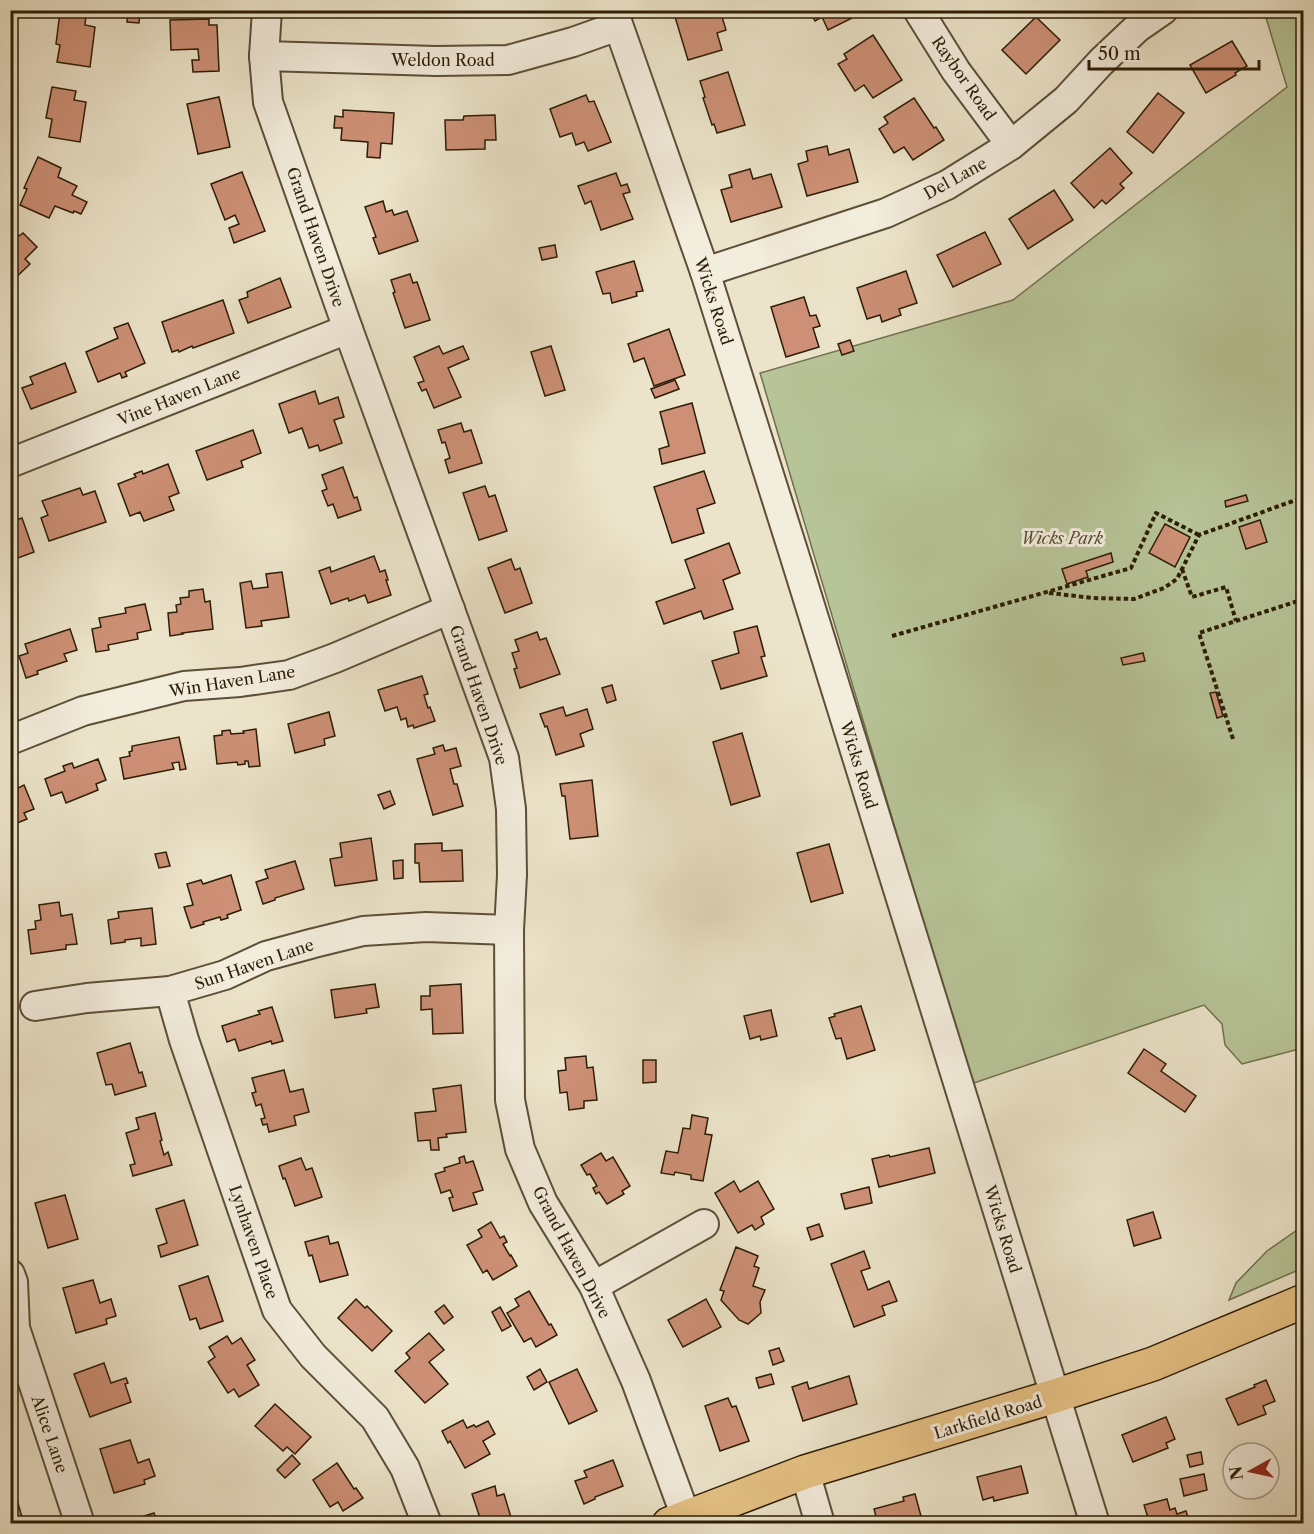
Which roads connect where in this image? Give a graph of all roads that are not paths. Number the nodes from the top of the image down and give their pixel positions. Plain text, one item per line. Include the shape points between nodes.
1 (267, 10) edge
2 (918, 10) edge
3 (1163, 10) edge
4 (616, 19) edge
5 (264, 56) junction
6 (1011, 145) junction
7 (705, 272) junction
8 (348, 328) junction
9 (10, 463) edge
10 (450, 609) junction
11 (10, 740) edge
12 (509, 930) junction
13 (170, 991) junction
14 (34, 1006) dead end
15 (704, 1224) dead end
16 (10, 1274) edge
17 (594, 1286) junction
18 (1304, 1301) edge
19 (13, 1329) edge
20 (1055, 1396) junction
21 (805, 1472) junction
22 (677, 1520) edge
23 (80, 1524) edge
24 (427, 1524) edge
25 (820, 1524) edge
26 (1095, 1524) edge

1 - 5 street, Grand Haven Drive
2 - 6 street, Raybor Road via 956,71
3 - 6 street, Del Lane via 1137,28 1066,100
4 - 5 street, Weldon Road via 573,42 508,60
4 - 7 street, Wicks Road
5 - 8 street, Grand Haven Drive via 268,102
6 - 7 street, Del Lane via 947,185 886,213
7 - 20 street, Wicks Road
8 - 9 street, Vine Haven Lane
8 - 10 street, Grand Haven Drive
10 - 11 street, Win Haven Lane via 289,675 183,686 83,711
10 - 12 street, Grand Haven Drive via 504,758 511,809
12 - 13 street, Sun Haven Lane via 426,927 363,931 266,956 225,975
12 - 17 street, Grand Haven Drive via 510,1100 520,1149 543,1203
13 - 14 street, Sun Haven Lane
13 - 24 street, Lynhaven Place via 277,1310 313,1356 375,1418 405,1468
15 - 17 street
16 - 19 street, Alice Lane
17 - 22 street, Grand Haven Drive via 636,1381
18 - 20 main road, Larkfield Road via 1153,1364
19 - 23 street, Alice Lane
20 - 21 main road, Larkfield Road
20 - 26 street, Wicks Road
21 - 22 main road, Larkfield Road
21 - 25 street

